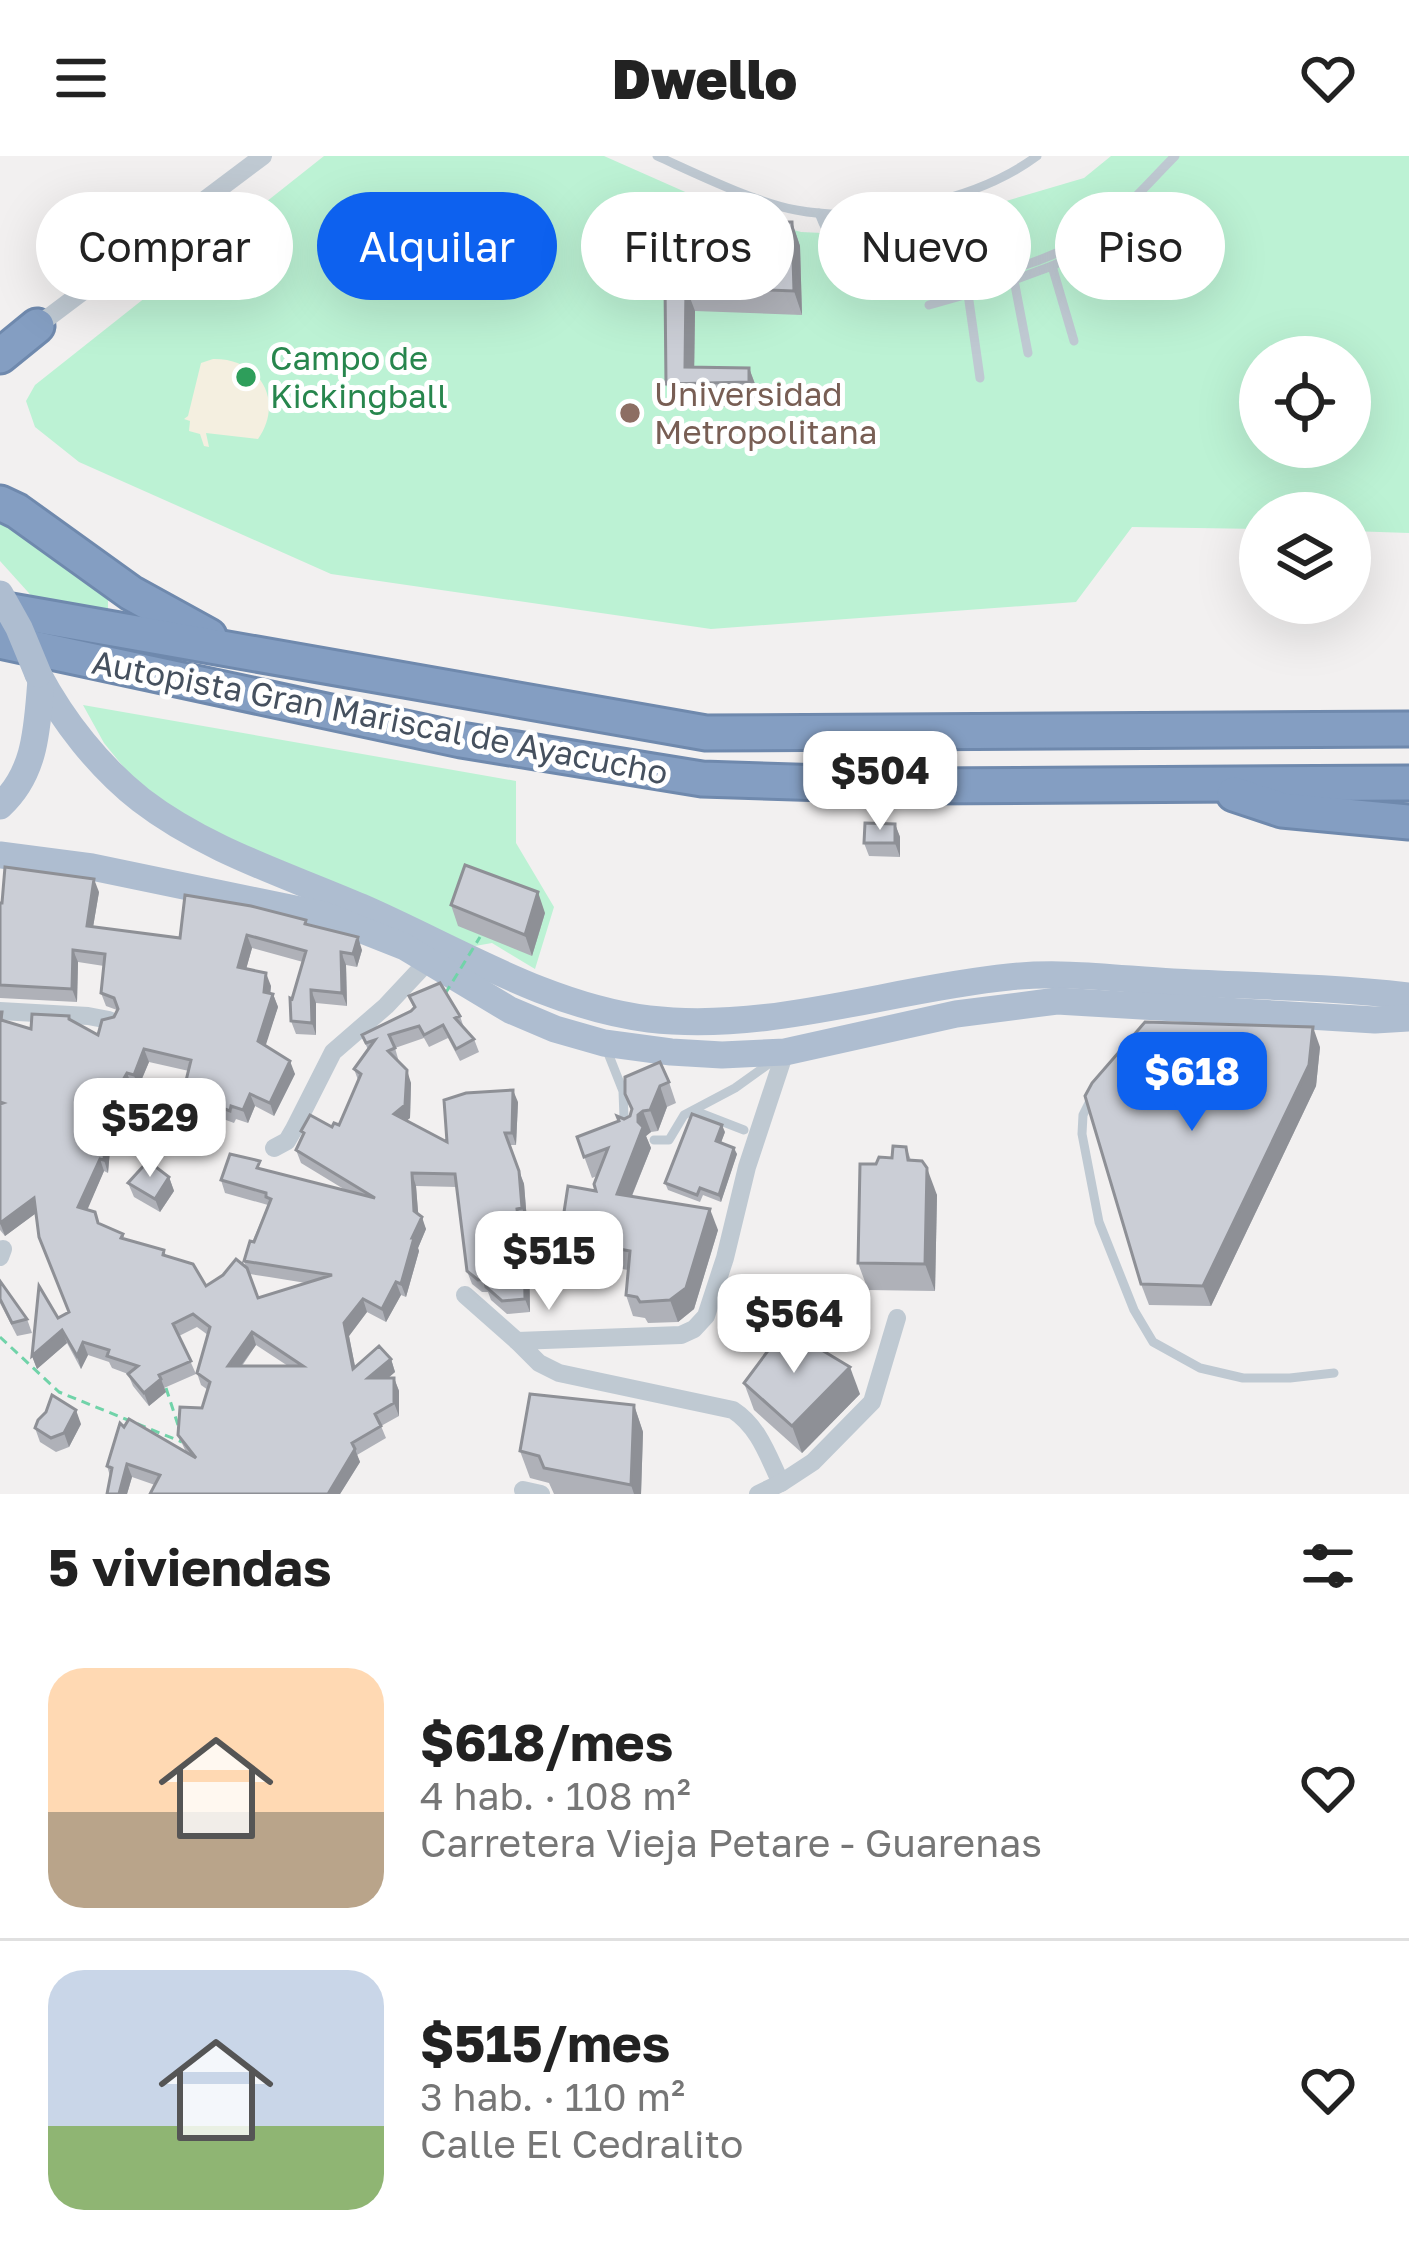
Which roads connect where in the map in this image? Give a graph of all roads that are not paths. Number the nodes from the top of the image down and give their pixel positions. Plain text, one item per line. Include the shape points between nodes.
1 (263, 156) edge
2 (657, 156) edge
3 (1037, 156) edge
4 (1175, 156) edge
5 (957, 192) edge
6 (818, 213) edge
7 (1031, 263) edge
8 (1055, 265) edge
9 (1052, 266) junction
10 (1031, 274) edge
11 (947, 300) edge
12 (969, 300) edge
13 (1018, 300) edge
14 (929, 305) dead end
15 (37, 326) junction
16 (0, 337) edge
17 (1074, 340) dead end
18 (1028, 353) dead end
19 (0, 356) edge
20 (980, 378) dead end
21 (0, 503) edge
22 (0, 594) edge
23 (0, 609) edge
24 (0, 641) edge
25 (231, 649) junction
26 (39, 677) junction
27 (1409, 729) edge
28 (1409, 783) edge
29 (1210, 786) junction
30 (0, 806) edge
31 (1409, 822) edge
32 (2, 856) edge
33 (430, 959) junction
34 (1409, 996) edge
35 (0, 1011) edge
36 (1409, 1018) edge
37 (109, 1020) edge
38 (604, 1043) junction
39 (785, 1052) junction
40 (1092, 1098) edge
41 (695, 1111) junction
42 (744, 1130) dead end
43 (631, 1131) edge
44 (654, 1140) dead end
45 (274, 1148) dead end
46 (465, 1295) dead end
47 (897, 1318) dead end
48 (517, 1341) junction
49 (1334, 1373) dead end
50 (781, 1483) junction
51 (758, 1494) edge

1 - 15 street
2 - 6 lane via 769,203
3 - 5 lane
4 - 7 lane via 1105,226
8 - 9 lane
9 - 10 lane
9 - 17 lane
11 - 14 lane
12 - 20 lane
13 - 18 lane
15 - 16 street
15 - 19 highway
21 - 25 highway via 131,593
22 - 26 main road, bridge
23 - 25 highway, Autopista Gran Mariscal de Ayacucho
24 - 29 highway, Autopista Gran Mariscal de Ayacucho via 461,740 702,779
25 - 27 highway, Autopista Gran Mariscal de Ayacucho via 706,734
26 - 30 main road via 35,746
26 - 34 main road via 94,757 170,821 525,984 600,1010 755,1020 1048,976
28 - 29 highway, Autopista Gran Mariscal de Ayacucho
29 - 31 highway via 1282,810
32 - 33 main road via 324,915
33 - 38 main road via 510,1010
33 - 45 street via 333,1052 287,1141
35 - 37 street
36 - 39 main road via 1161,1017 1041,1003
38 - 39 main road via 696,1054
38 - 43 lane
39 - 41 lane
39 - 48 street via 706,1316 694,1329
40 - 49 lane via 1082,1134 1099,1222 1154,1342 1200,1369 1243,1378
41 - 42 lane
41 - 44 lane via 669,1140
46 - 48 street
47 - 50 street via 872,1402
48 - 50 street via 559,1373 733,1410 756,1431
50 - 51 street

